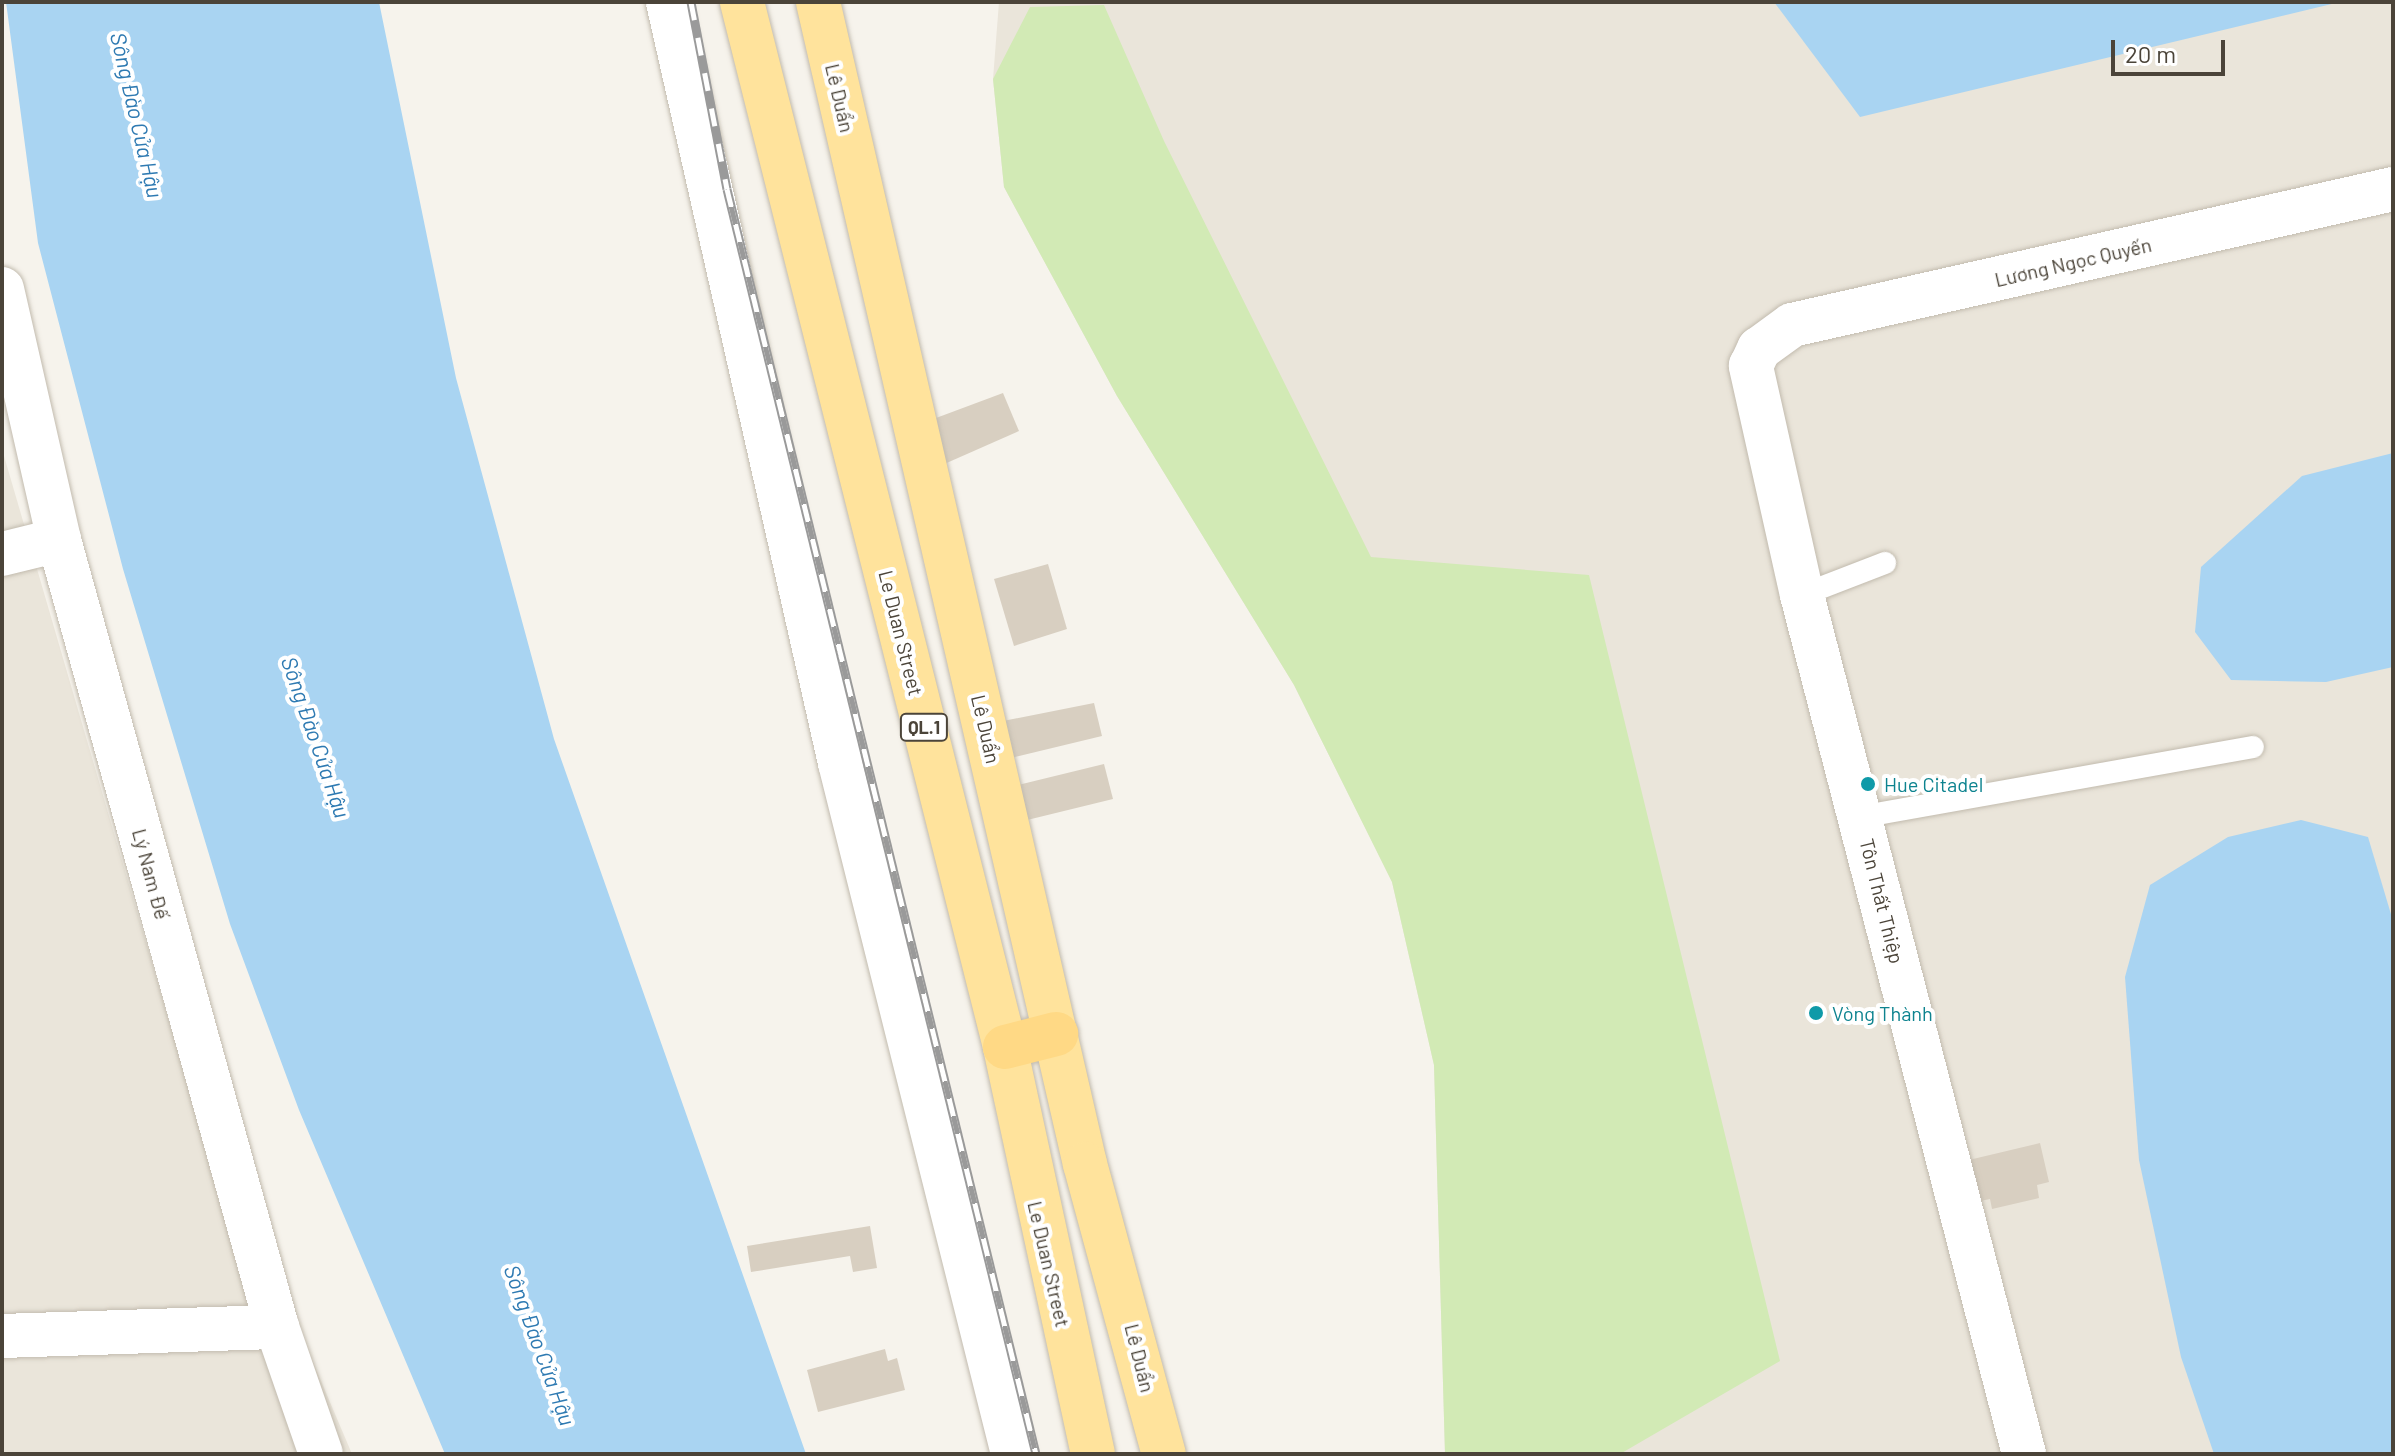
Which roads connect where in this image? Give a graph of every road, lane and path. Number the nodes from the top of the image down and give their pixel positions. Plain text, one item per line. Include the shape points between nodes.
1 (668, 2) edge
2 (742, 2) edge
3 (818, 2) edge
4 (2393, 189) edge
5 (2, 289) edge
6 (1759, 349) joint
7 (59, 540) junction
8 (2, 554) edge
9 (1885, 563) dead end
10 (1802, 595) junction
11 (2253, 747) dead end
12 (1860, 817) junction
13 (1056, 1034) junction
14 (1005, 1047) junction
15 (277, 1327) junction
16 (2, 1336) edge
17 (321, 1454) edge
18 (1013, 1454) edge
19 (1093, 1454) edge
20 (1164, 1454) edge
21 (2024, 1454) edge

1 - 18 street via 840,763
2 - 14 main road, Le Duan Street / QL.1
3 - 13 main road, Lê Duẩn
4 - 6 street, Lương Ngọc Quyến via 1792,325
5 - 7 street, Lý Nam Đế
6 - 10 street, Tôn Thất Thiệp via 1750,380
7 - 8 street
7 - 15 street, Lý Nam Đế
9 - 10 lane
10 - 12 street, Tôn Thất Thiệp
11 - 12 lane
12 - 21 street, Tôn Thất Thiệp
13 - 14 highway
13 - 20 main road, Lê Duẩn via 1085,1164
14 - 19 main road, Le Duan Street / QL.1
15 - 16 street
15 - 17 street, Lý Nam Đế

